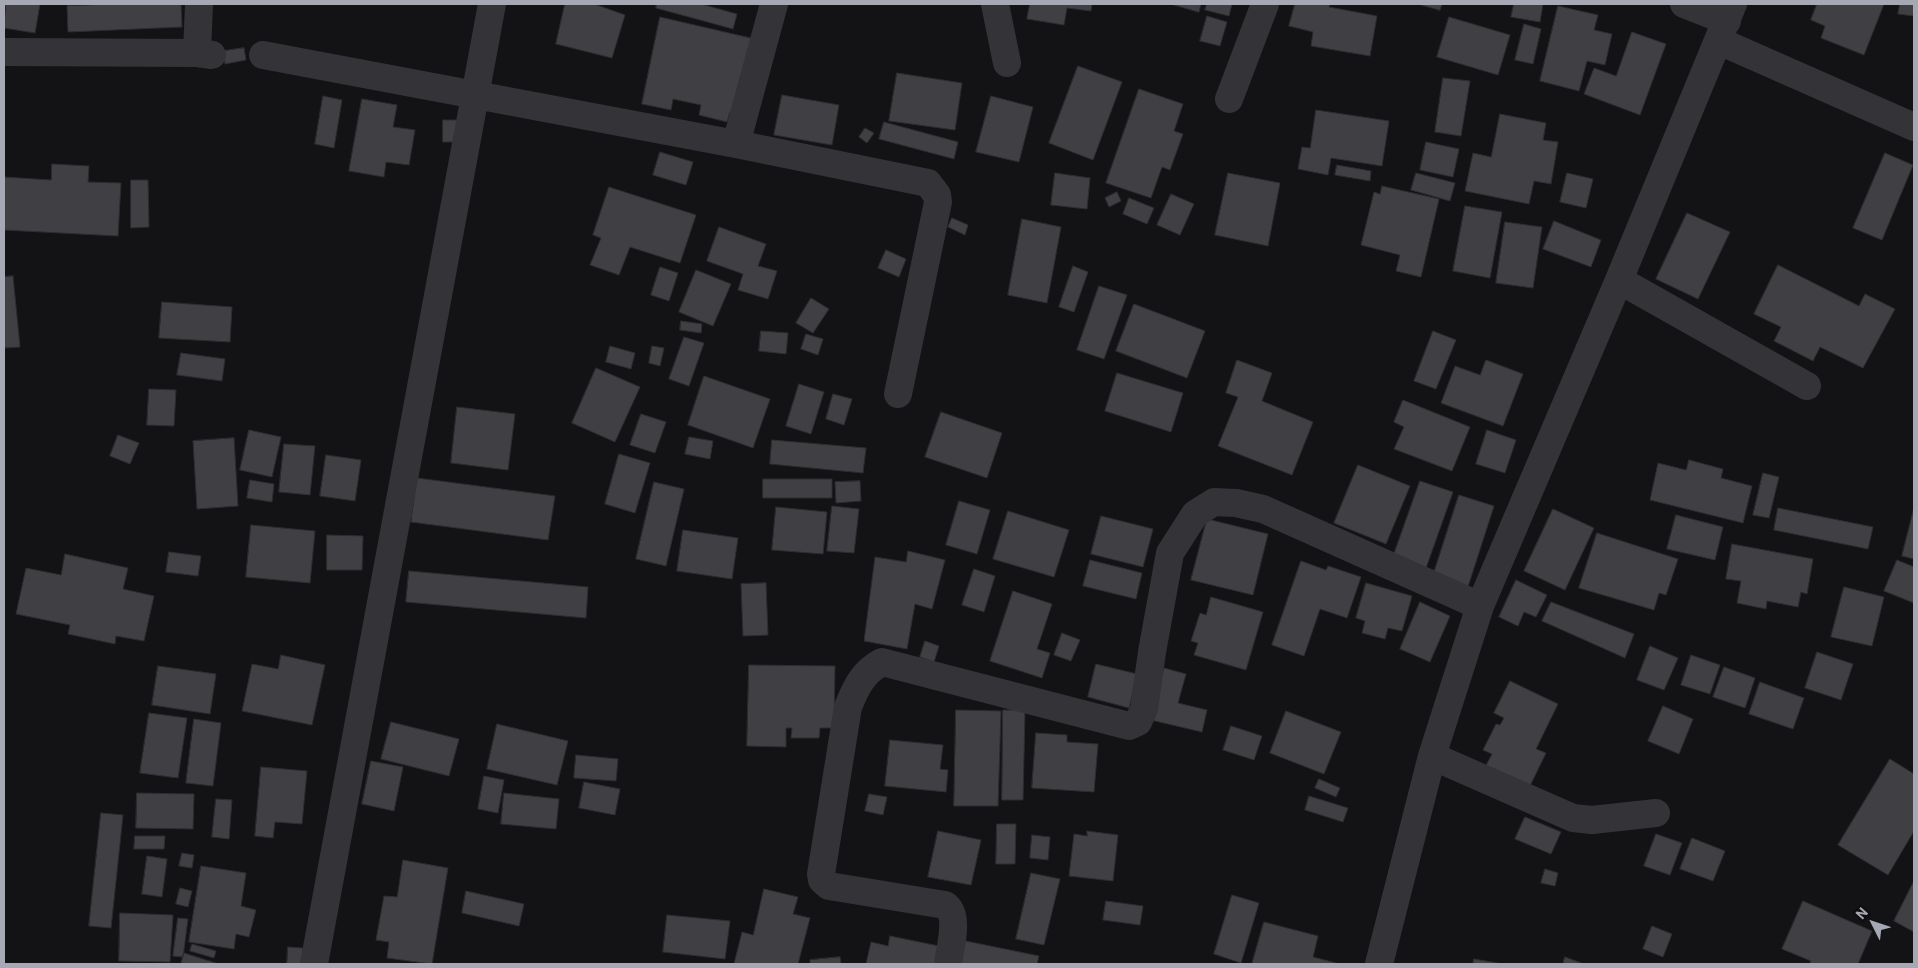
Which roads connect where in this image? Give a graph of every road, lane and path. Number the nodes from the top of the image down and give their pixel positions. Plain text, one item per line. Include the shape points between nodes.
1 (199, 4) edge
2 (492, 4) edge
3 (774, 4) edge
4 (995, 4) edge
5 (1266, 4) edge
6 (1684, 4) edge
7 (1726, 22) edge
8 (4, 52) edge
9 (263, 55) dead end
10 (1007, 63) dead end
11 (476, 95) junction
12 (1229, 99) dead end
13 (1914, 127) edge
14 (736, 144) junction
15 (1619, 280) junction
16 (1807, 386) dead end
17 (898, 394) dead end
18 (1480, 606) junction
19 (1432, 756) junction
20 (1656, 812) dead end
21 (314, 964) edge
22 (948, 964) edge
23 (1379, 964) edge

1 - 8 street via 204,54
2 - 11 street
3 - 14 street
4 - 10 street
5 - 12 street
6 - 7 street
7 - 13 street
7 - 15 street
9 - 11 street
11 - 14 street
11 - 21 street
14 - 17 street via 928,183 937,195
15 - 16 street
15 - 18 street
18 - 19 street
18 - 22 street via 1262,509 1214,502 1195,514 1170,553 1144,709 1138,722 1130,726 882,662 870,668 855,689 848,707 822,880 828,886 945,905 953,913 954,922
19 - 20 street via 1573,818 1592,820
19 - 23 street

